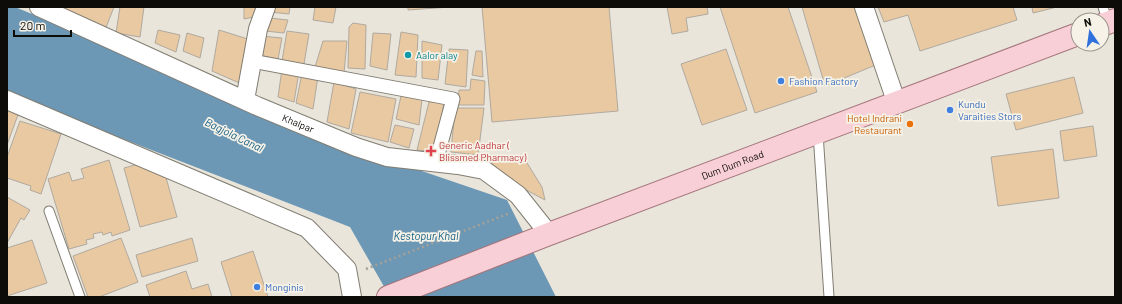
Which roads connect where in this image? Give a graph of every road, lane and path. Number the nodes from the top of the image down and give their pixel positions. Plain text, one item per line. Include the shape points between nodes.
1 (39, 7) edge
2 (266, 7) edge
3 (864, 7) edge
4 (1070, 37) edge
5 (252, 61) junction
6 (7, 100) edge
7 (245, 100) junction
8 (897, 104) junction
9 (818, 133) junction
10 (436, 162) junction
11 (527, 206) junction
12 (49, 211) dead end
13 (549, 234) junction
14 (348, 276) junction
15 (80, 297) edge
16 (352, 297) edge
17 (388, 297) edge
18 (829, 297) edge

1 - 7 street, Khalpar
2 - 5 street via 258,29
3 - 8 street
4 - 8 main road, Dum Dum Road
5 - 7 street
5 - 10 street via 453,99
6 - 14 street via 307,228 347,269
7 - 10 street, Khalpar via 356,147 387,156
8 - 9 main road, Dum Dum Road
9 - 13 main road, Dum Dum Road
9 - 18 lane
10 - 11 street, Khalpar via 484,170 518,195
11 - 13 street, Khalpar
11 - 14 path
12 - 15 lane
13 - 17 main road, Dum Dum Road
14 - 16 street

